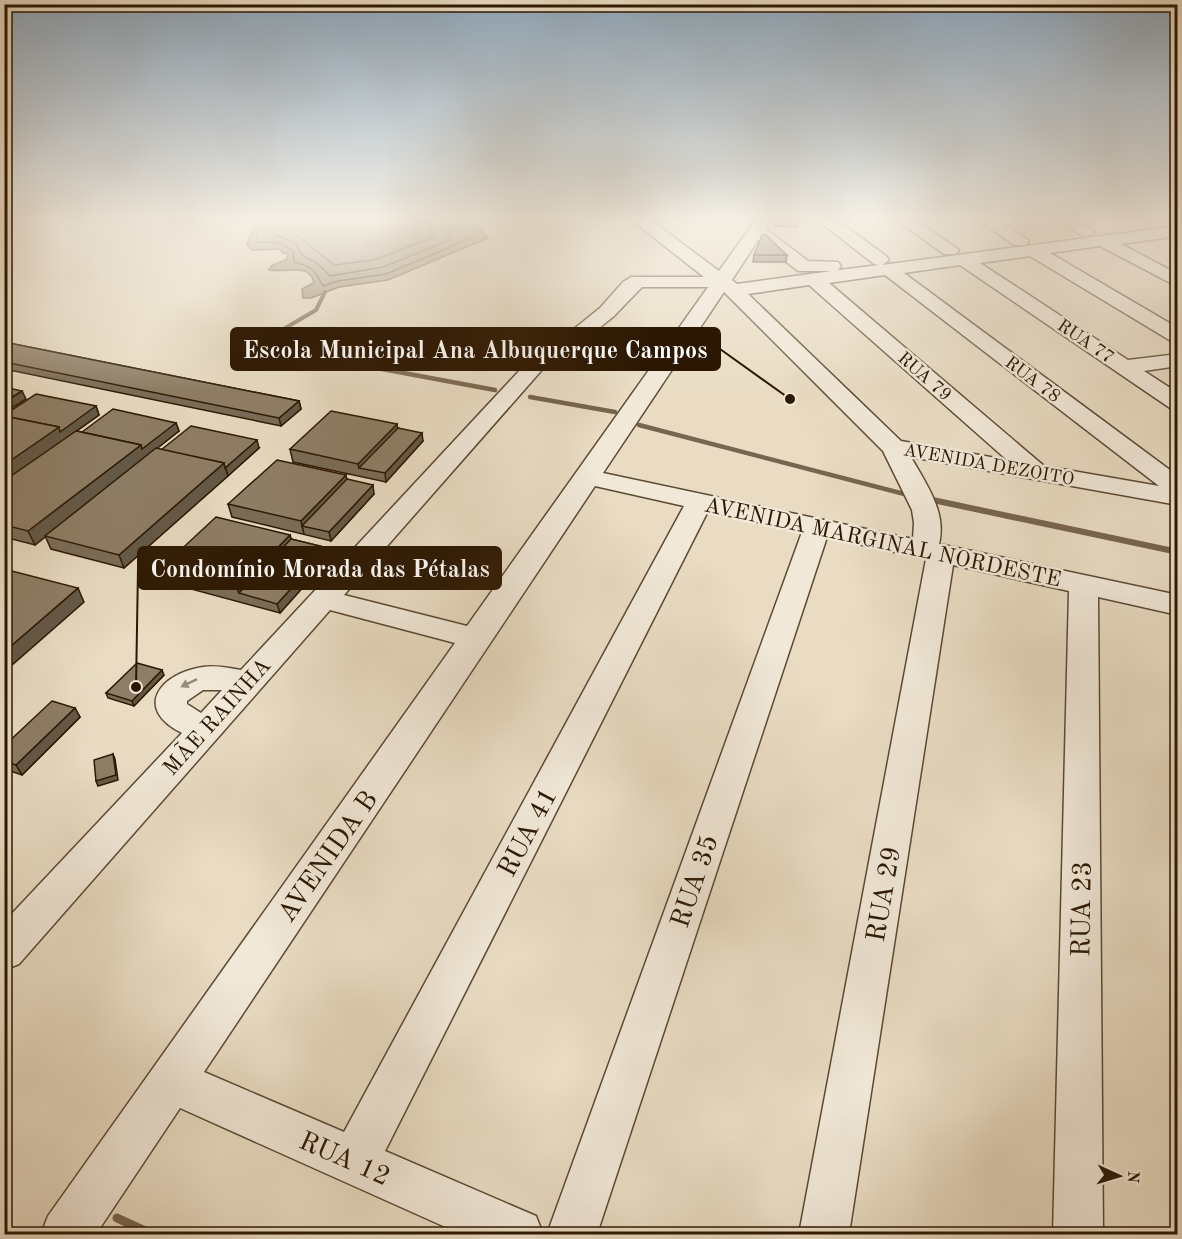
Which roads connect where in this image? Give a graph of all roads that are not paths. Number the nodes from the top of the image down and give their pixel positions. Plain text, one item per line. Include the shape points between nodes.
1 (715, 276) edge
2 (729, 276) edge
3 (829, 276) edge
4 (899, 276) edge
5 (988, 276) edge
6 (1076, 276) edge
7 (813, 279) junction
8 (724, 283) junction
9 (667, 284) junction
10 (707, 303) junction
11 (1178, 337) edge
12 (1178, 360) edge
13 (1125, 367) junction
14 (1178, 403) edge
15 (893, 447) junction
16 (1036, 472) junction
17 (588, 477) junction
18 (1178, 488) edge
19 (1178, 497) edge
20 (700, 501) junction
21 (817, 527) junction
22 (931, 541) junction
23 (1084, 584) junction
24 (324, 599) junction
25 (1178, 605) edge
26 (477, 639) junction
27 (246, 682) junction
28 (204, 729) junction
29 (4, 951) edge
30 (172, 1081) junction
31 (354, 1162) junction
32 (66, 1234) edge
33 (518, 1234) edge
34 (572, 1234) edge
35 (824, 1234) edge
36 (1078, 1234) edge

1 - 8 street, AVENIDA DEZOITO
2 - 8 street, AVENIDA B
3 - 7 street
4 - 18 street, RUA 78
5 - 13 street, RUA 77
6 - 11 street
7 - 8 street
7 - 16 street, RUA 79
8 - 9 street
8 - 10 street, AVENIDA B
8 - 15 street, AVENIDA DEZOITO
9 - 10 street
9 - 24 street, MÃE RAINHA via 638,281 576,337 540,360
10 - 17 street, AVENIDA B
12 - 13 street
13 - 14 street, RUA 77
15 - 16 street, AVENIDA DEZOITO
15 - 22 street via 918,491
16 - 19 street, AVENIDA DEZOITO
17 - 20 street, AVENIDA MARGINAL NORDESTE
17 - 26 street, AVENIDA B
20 - 21 street, AVENIDA MARGINAL NORDESTE
20 - 31 street, RUA 41
21 - 22 street, AVENIDA MARGINAL NORDESTE
21 - 34 street, RUA 35
22 - 23 street, AVENIDA MARGINAL NORDESTE
22 - 35 street, RUA 29
23 - 25 street, AVENIDA MARGINAL NORDESTE
23 - 36 street, RUA 23
24 - 26 street
24 - 27 street, MÃE RAINHA
26 - 30 street, AVENIDA B
27 - 28 street, MÃE RAINHA
27 -> 28 street via 203,678 175,693 172,709 176,714
28 - 29 street, MÃE RAINHA
30 - 31 street, RUA 12
30 - 32 street, AVENIDA B
31 - 33 street, RUA 12

